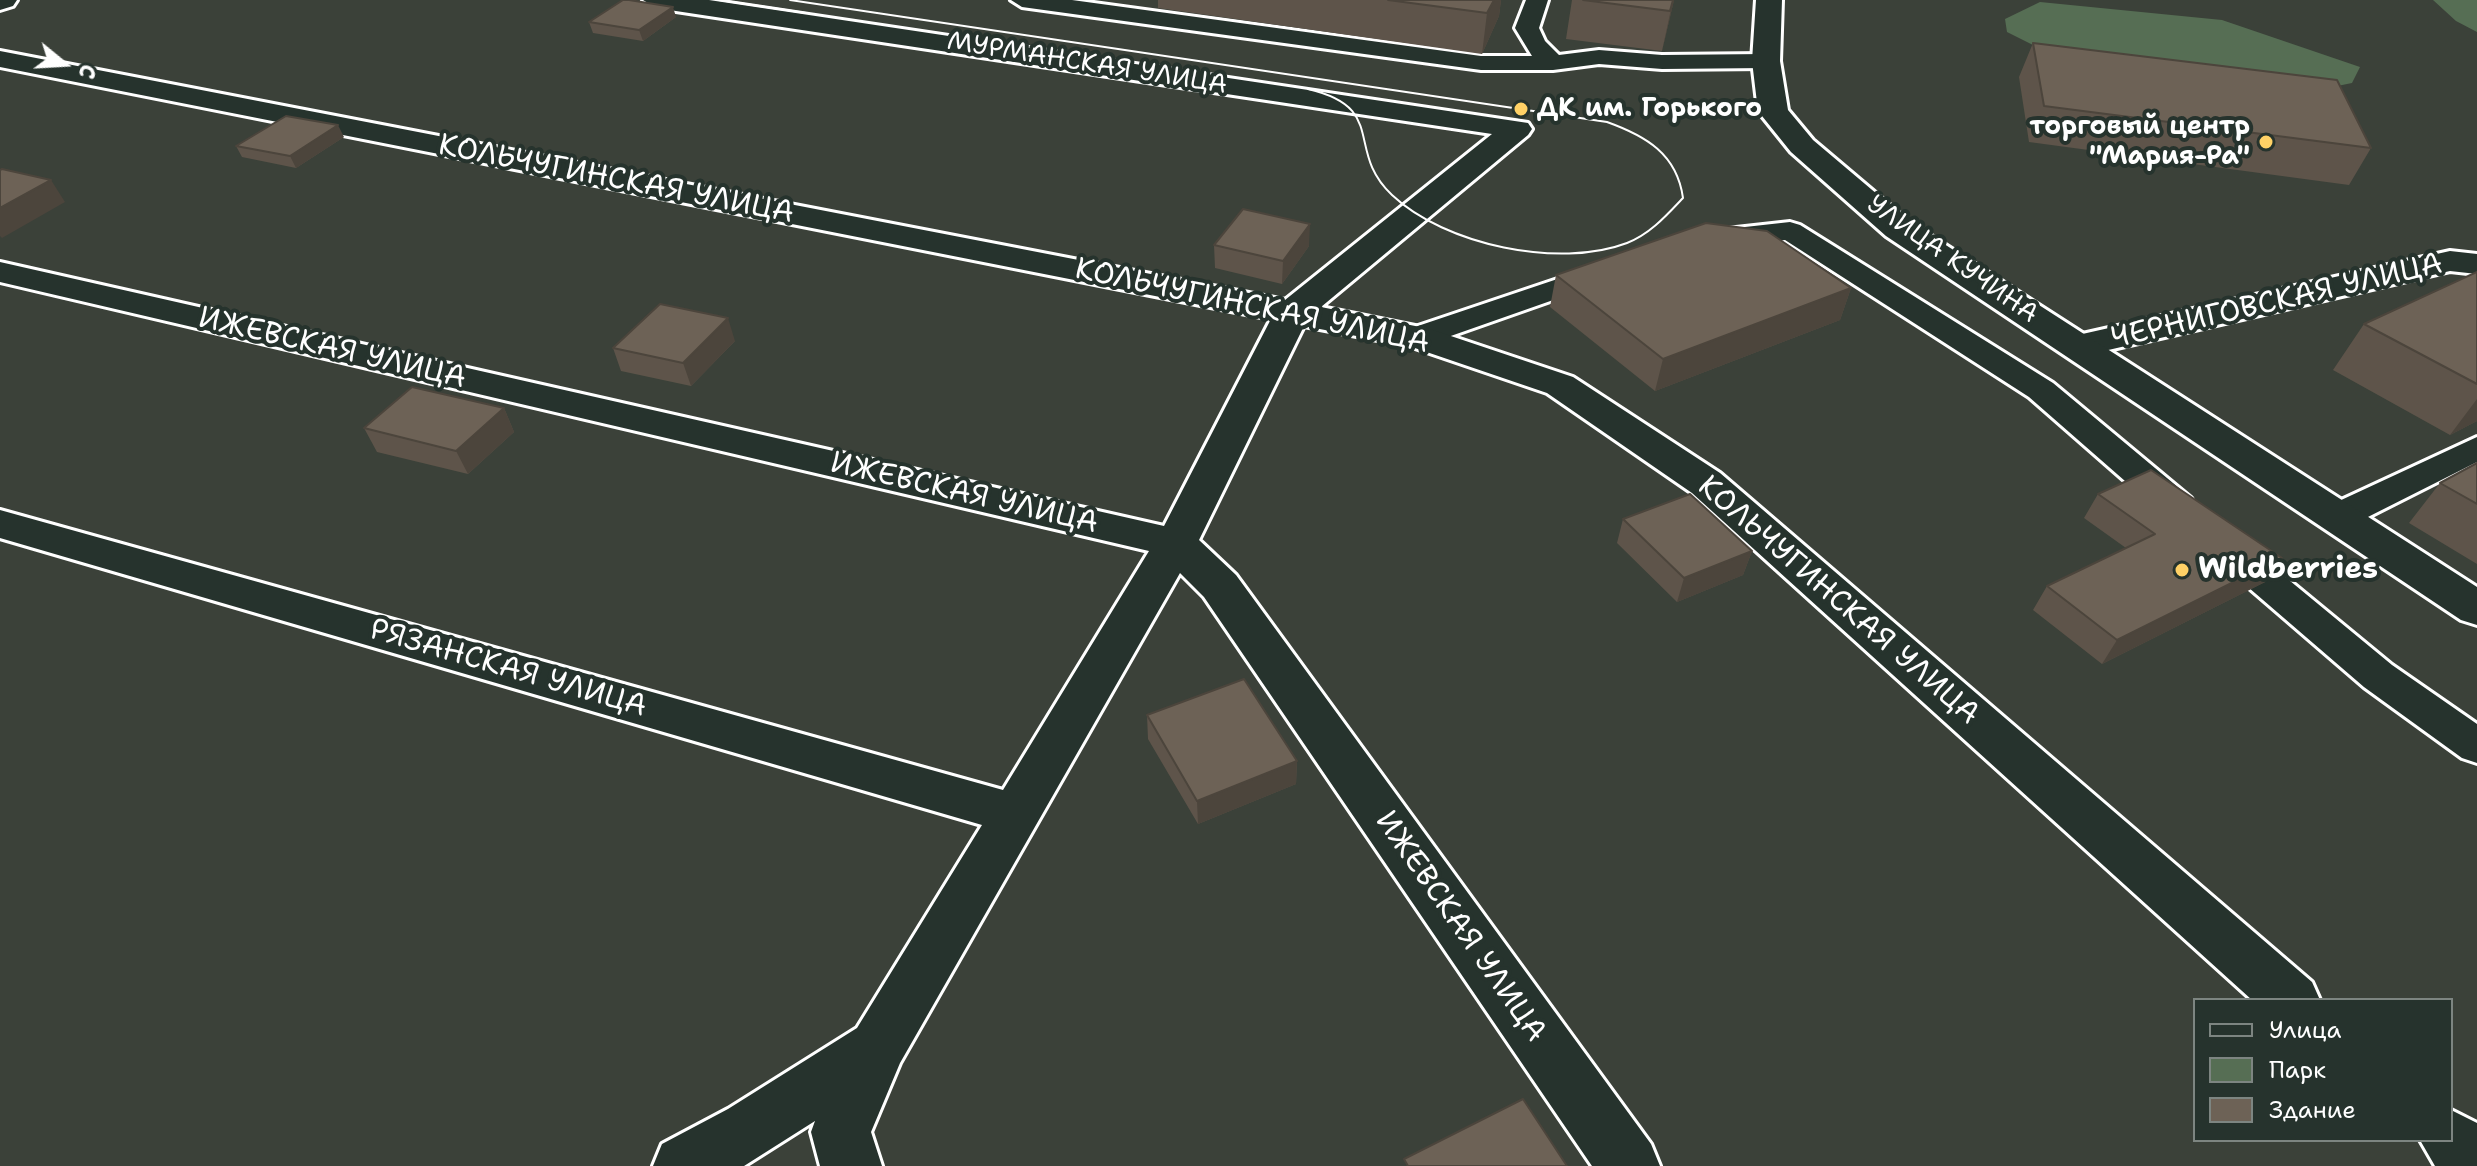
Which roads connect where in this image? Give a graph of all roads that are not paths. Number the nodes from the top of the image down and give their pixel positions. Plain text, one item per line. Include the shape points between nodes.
1 (656, 0) edge
2 (1022, 0) edge
3 (1537, 0) edge
4 (1769, 0) edge
5 (1125, 7) edge
6 (0, 59) edge
7 (1766, 61) junction
8 (1553, 63) junction
9 (1689, 242) edge
10 (1632, 262) edge
11 (2477, 264) edge
12 (0, 272) edge
13 (1292, 313) junction
14 (1417, 337) junction
15 (2078, 346) junction
16 (2477, 448) edge
17 (2337, 517) junction
18 (0, 524) edge
19 (1176, 543) junction
20 (2477, 609) edge
21 (2477, 746) edge
22 (1016, 814) junction
23 (2290, 998) edge
24 (878, 1047) junction
25 (2453, 1142) edge
26 (2477, 1163) edge
27 (684, 1166) edge
28 (851, 1166) edge
29 (1629, 1166) edge

1 - 13 street, МУРМАНСКАЯ УЛИЦА via 1517,129
2 - 5 lane
3 - 8 lane via 1527,28
4 - 7 street, УЛИЦА КУЧИНА
5 - 8 lane via 1481,63
6 - 13 street, КОЛЬЧУГИНСКАЯ УЛИЦА
7 - 8 lane via 1599,57
7 - 15 street, УЛИЦА КУЧИНА via 1773,111 1802,146 1898,229
9 - 21 lane via 1790,231 2041,390 2378,676
10 - 14 lane
11 - 15 street, ЧЕРНИГОВСКАЯ УЛИЦА via 2450,261
12 - 19 street, ИЖЕВСКАЯ УЛИЦА
13 - 14 street, КОЛЬЧУГИНСКАЯ УЛИЦА
13 - 19 street
14 - 23 street, КОЛЬЧУГИНСКАЯ УЛИЦА via 1560,385 1706,483
15 - 17 street
16 - 17 lane
17 - 20 street
18 - 22 street, РЯЗАНСКАЯ УЛИЦА
19 - 22 street
19 - 29 street, ИЖЕВСКАЯ УЛИЦА via 1220,586
22 - 24 street
24 - 27 street
24 - 28 street via 841,1132
25 - 26 street

